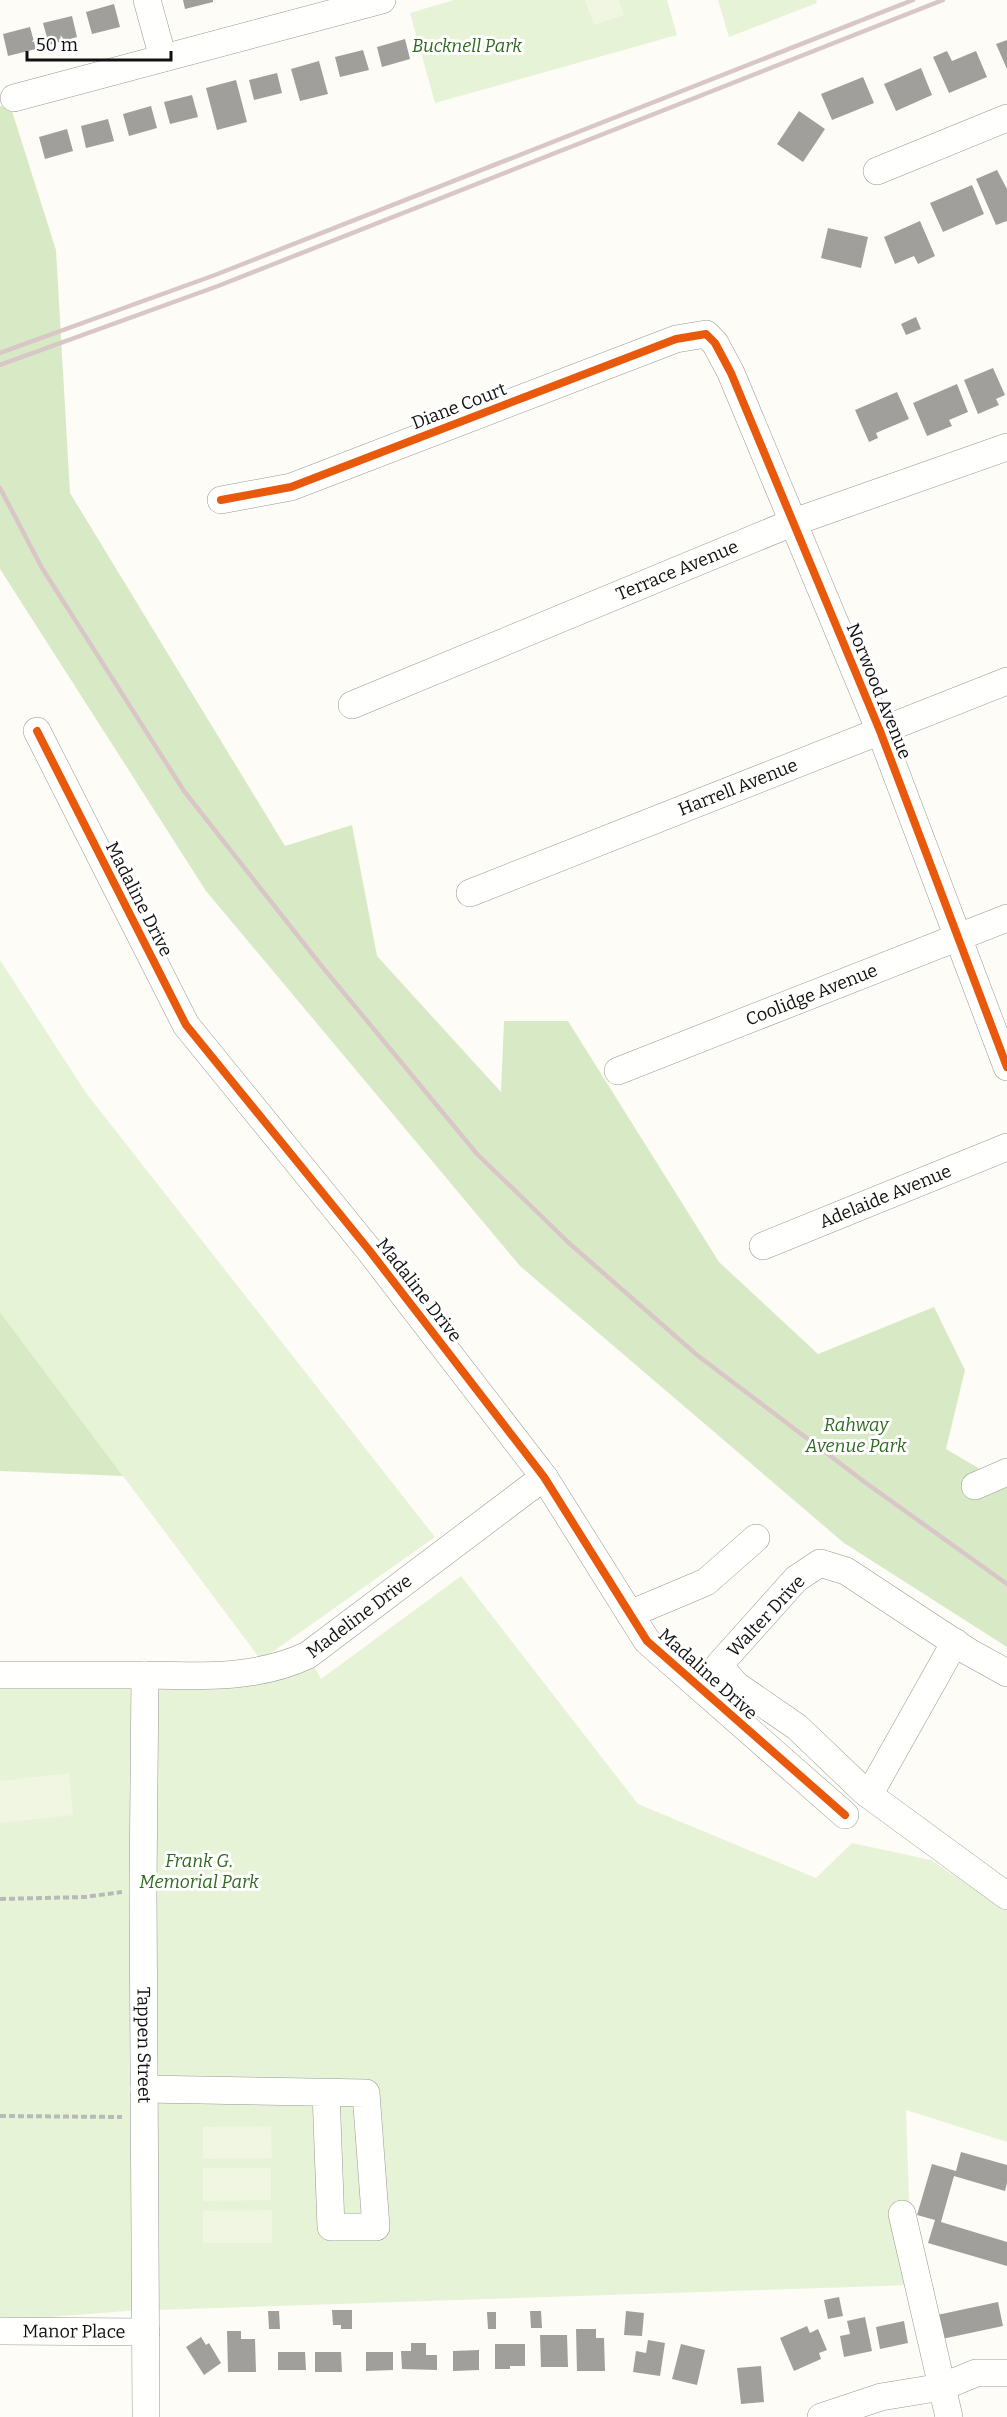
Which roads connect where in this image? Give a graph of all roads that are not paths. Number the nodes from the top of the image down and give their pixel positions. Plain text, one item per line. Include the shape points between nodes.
1 (147, 0) edge
2 (377, 1) edge
3 (163, 58) junction
4 (14, 98) dead end
5 (1007, 118) edge
6 (876, 171) dead end
7 (706, 334) joint
8 (1007, 447) edge
9 (221, 500) dead end
10 (794, 522) junction
11 (1007, 681) edge
12 (352, 705) dead end
13 (37, 731) dead end
14 (880, 731) junction
15 (470, 893) dead end
16 (1007, 918) edge
17 (958, 937) junction
18 (1007, 1067) edge
19 (618, 1071) dead end
20 (1007, 1147) edge
21 (763, 1246) dead end
22 (1007, 1472) edge
23 (544, 1477) junction
24 (975, 1486) dead end
25 (756, 1538) dead end
26 (630, 1614) junction
27 (955, 1642) junction
28 (1007, 1673) edge
29 (0, 1675) edge
30 (145, 1676) junction
31 (868, 1796) junction
32 (845, 1815) dead end
33 (1007, 1896) edge
34 (144, 2089) junction
35 (326, 2092) junction
36 (902, 2214) dead end
37 (0, 2331) edge
38 (146, 2332) junction
39 (1007, 2373) edge
40 (942, 2387) junction
41 (146, 2417) edge
42 (820, 2417) edge
43 (949, 2417) edge

1 - 3 street
2 - 3 street
3 - 4 street
5 - 6 street
7 - 9 street, Diane Court via 676,339 291,487
7 - 10 street, Norwood Avenue via 731,372
8 - 10 street, Terrace Avenue
10 - 12 street, Terrace Avenue
10 - 14 street, Norwood Avenue
11 - 14 street, Harrell Avenue
13 - 23 street, Madaline Drive via 186,1025 369,1250
14 - 15 street, Harrell Avenue
14 - 17 street, Norwood Avenue
16 - 17 street, Coolidge Avenue
17 - 18 street, Norwood Avenue
17 - 19 street, Coolidge Avenue
20 - 21 street, Adelaide Avenue
22 - 24 street
23 - 26 street, Madaline Drive
23 - 30 street, Madeline Drive via 308,1655 281,1667 248,1674
25 - 26 street via 706,1582
26 - 32 street, Madaline Drive via 647,1641
27 - 28 street, Walter Drive
27 - 31 street
27 - 31 street, Walter Drive via 846,1571 820,1563 796,1579 719,1665 736,1684 797,1727
29 - 30 street, Madeline Drive
30 - 34 street, Tappen Street
31 - 33 street, Walter Drive
34 - 35 street
34 - 38 street, Tappen Street
35 - 35 street via 366,2093 376,2227 331,2226
36 - 40 street
37 - 38 street, Manor Place
38 - 41 street, Tappen Street
39 - 40 street via 976,2373
40 - 42 street via 881,2397
40 - 43 street

